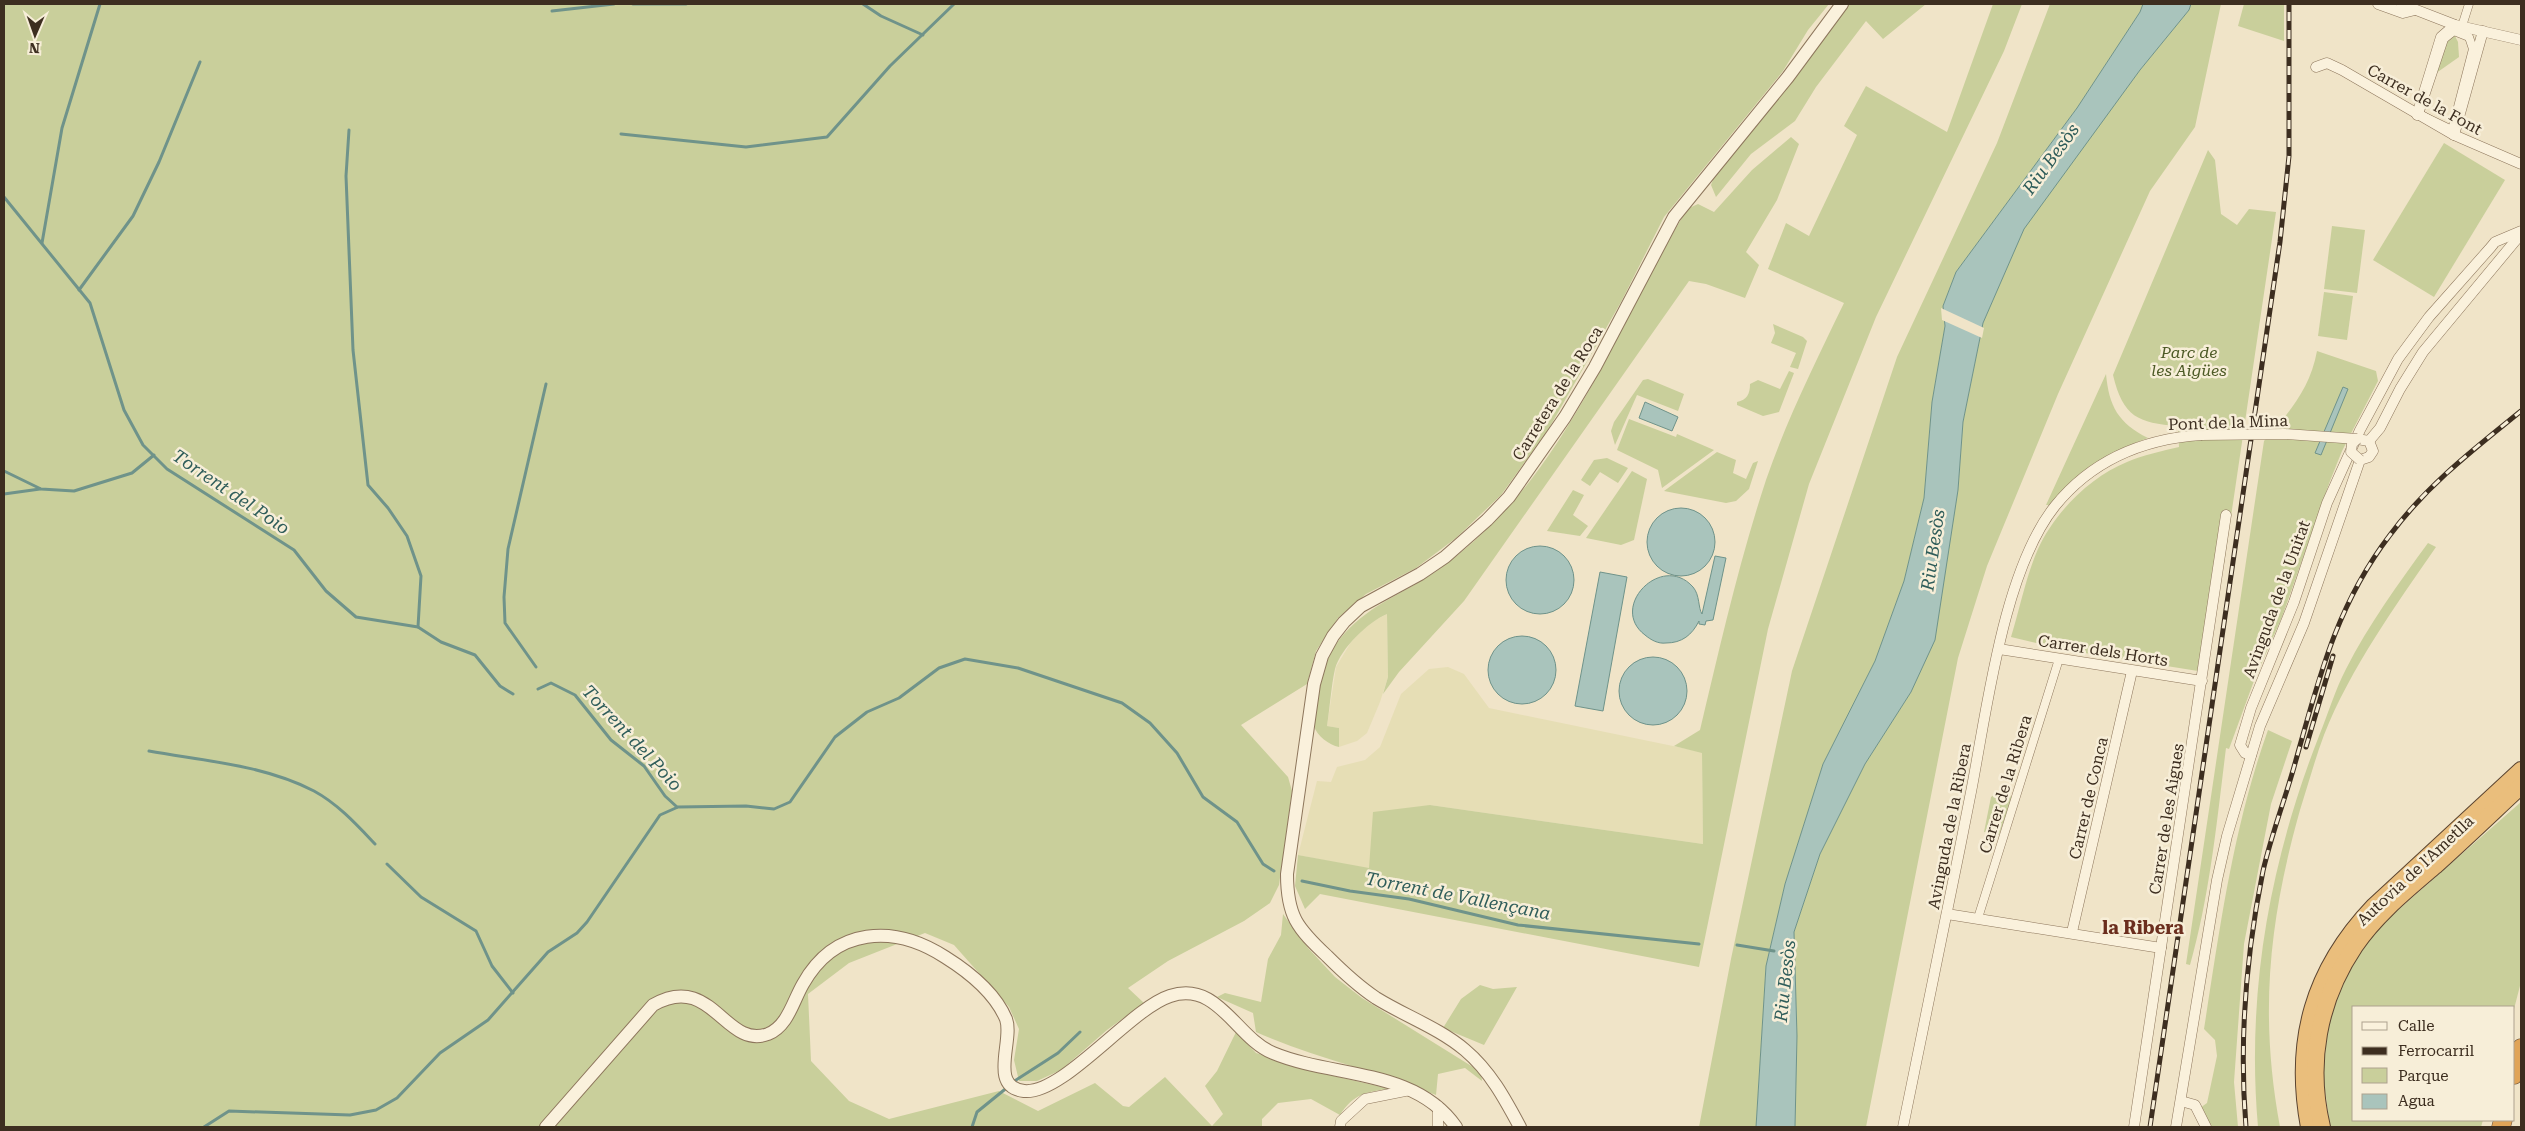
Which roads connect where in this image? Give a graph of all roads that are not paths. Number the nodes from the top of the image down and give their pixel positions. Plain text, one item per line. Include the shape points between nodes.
1 (1842, 4) edge
2 (2378, 4) edge
3 (2400, 4) edge
4 (2469, 4) edge
5 (2415, 7) edge
6 (2459, 25) junction
7 (2483, 31) junction
8 (2521, 40) edge
9 (2316, 67) dead end
10 (2417, 115) junction
11 (2453, 133) junction
12 (2521, 164) edge
13 (2521, 232) edge
14 (2337, 439) junction
15 (2357, 439) junction
16 (2369, 441) junction
17 (2351, 448) junction
18 (2360, 460) junction
19 (2226, 515) dead end
20 (2036, 535) joint
21 (1999, 649) junction
22 (2059, 659) junction
23 (2132, 671) junction
24 (2202, 681) junction
25 (2251, 755) junction
26 (2521, 770) edge
27 (2521, 786) edge
28 (1947, 914) junction
29 (1978, 918) junction
30 (2072, 932) junction
31 (2161, 948) junction
32 (2521, 1048) edge
33 (2515, 1071) edge
34 (1410, 1090) junction
35 (2180, 1101) junction
36 (1438, 1106) junction
37 (546, 1127) edge
38 (1340, 1127) edge
39 (1438, 1127) edge
40 (1456, 1127) edge
41 (1520, 1127) edge
42 (1903, 1127) edge
43 (2134, 1127) edge
44 (2176, 1127) edge
45 (2206, 1127) edge
46 (2309, 1127) edge
47 (2322, 1127) edge

1 - 41 street, Carretera de la Roca via 1788,78 1674,217 1595,368 1509,497 1445,557 1361,606 1333,636 1316,672 1286,874 1287,897 1293,916 1313,943 1354,982 1464,1049 1476,1060 1493,1080
2 - 5 street via 2403,13
3 - 5 street
4 - 6 street
5 - 6 street
6 - 7 street
6 - 10 street via 2441,37
7 - 8 street
7 - 11 street
9 - 10 street, Carrer de la Font via 2327,63 2342,70
10 - 11 street, Carrer de la Font
11 - 11 street via 2473,49 2470,36 2454,31 2444,39 2419,114
11 - 12 street, Carrer de la Font
13 - 16 street, Avinguda de la Unitat via 2423,352
13 - 25 street, Avinguda de la Unitat via 2495,242 2429,317 2376,398 2327,503 2294,602 2251,708 2240,746 2244,753
14 - 15 street, bridge
14 - 17 street, bridge
14 - 20 street, Pont de la Mina, bridge via 2285,434 2169,438 2148,443 2102,465 2067,493
15 - 16 street
15 - 17 street, bridge
16 - 18 street, Avinguda de la Unitat via 2373,448 2371,454
17 - 18 street, bridge via 2352,455
18 - 25 street, Avinguda de la Unitat via 2304,623 2264,714
19 - 24 street, Carrer de les Aigues
20 - 21 street, Avinguda de la Ribera
21 - 22 street, Carrer dels Horts
21 - 28 street, Avinguda de la Ribera
22 - 23 street, Carrer dels Horts
22 - 29 street, Carrer de la Ribera
23 - 24 street, Carrer dels Horts
23 - 30 street, Carrer de Conca
24 - 31 street, Carrer de les Aigues
25 - 35 street, Avinguda de la Unitat via 2222,854
26 - 46 highway, Autovia de l'Ametlla via 2374,906 2352,929 2331,962 2307,1024 2303,1069
27 - 47 highway, Autovia de l'Ametlla via 2390,907 2355,946 2336,979 2318,1033 2314,1075
28 - 29 street
28 - 42 street, Avinguda de la Ribera
29 - 30 street
30 - 31 street
31 - 43 street, Carrer de les Aigues
32 - 33 highway
34 - 36 street
34 - 37 street via 1274,1054 1254,1041 1214,1002 1192,994 1160,1000 1052,1083 1035,1090 1016,1089 1009,1082 1003,1066 1008,1038 1006,1021 986,990 969,972 942,955 904,937 887,934 852,940 827,954 803,983 779,1027 769,1034 743,1033 705,1003 691,997 666,997 653,1004
34 - 38 street via 1365,1100 1341,1121
35 - 44 street, Avinguda de la Unitat
35 - 45 street via 2195,1105
36 - 39 street
36 - 40 street

